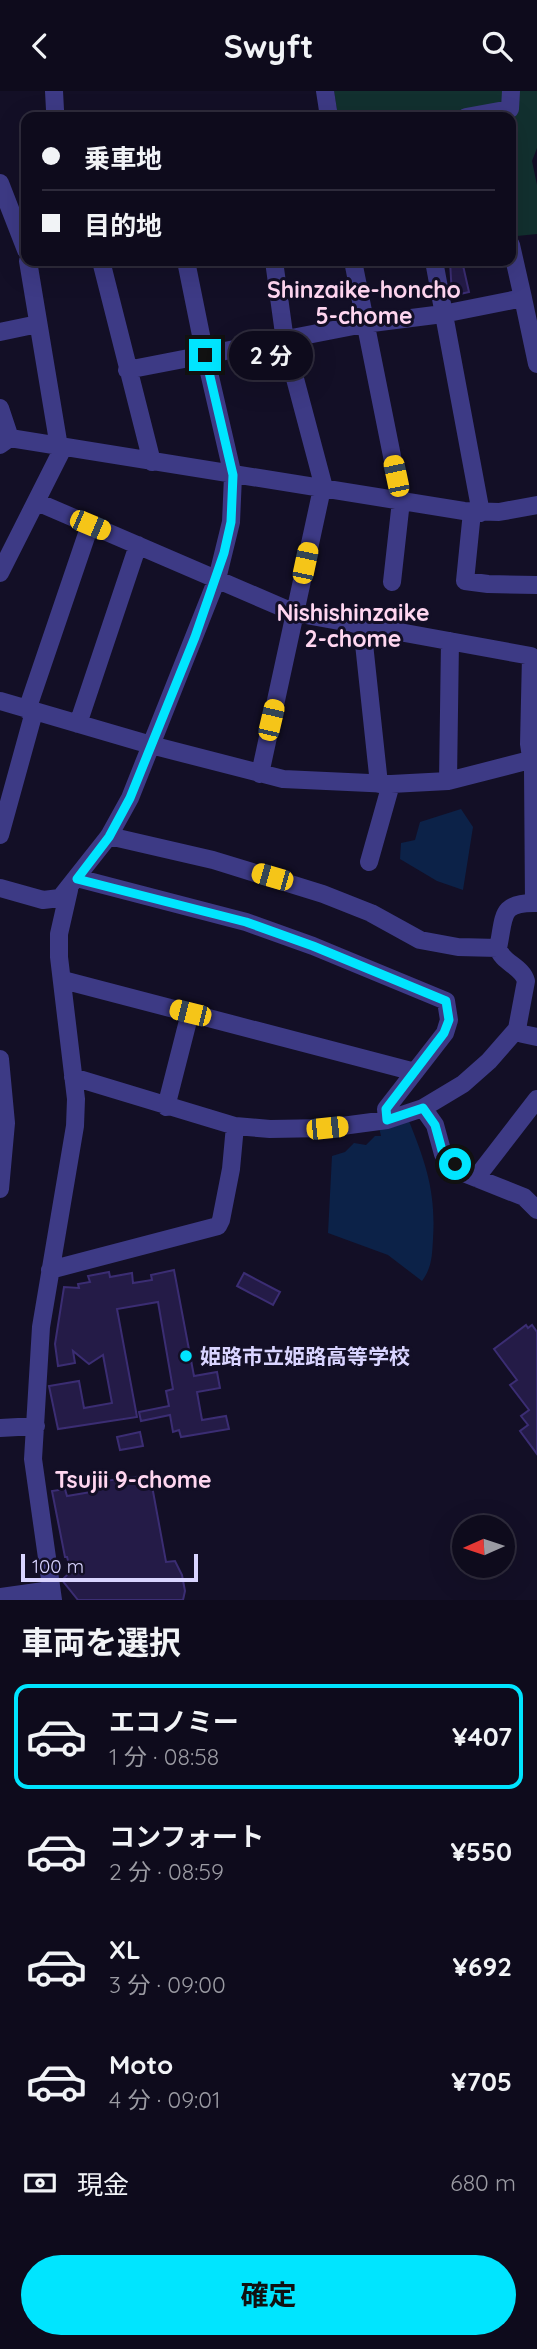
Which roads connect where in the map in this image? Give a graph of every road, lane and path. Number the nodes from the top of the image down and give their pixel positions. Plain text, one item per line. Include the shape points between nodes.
1 (54, 91) edge
2 (325, 91) edge
3 (511, 91) edge
4 (55, 110) dead end
5 (328, 112) edge
6 (494, 112) edge
7 (0, 183) edge
8 (21, 237) edge
9 (29, 266) edge
10 (102, 266) edge
11 (187, 266) edge
12 (275, 266) edge
13 (355, 266) edge
14 (435, 266) edge
15 (516, 266) edge
16 (523, 298) junction
17 (443, 314) junction
18 (38, 324) junction
19 (364, 324) junction
20 (0, 332) edge
21 (285, 341) junction
22 (205, 355) junction
23 (537, 363) edge
24 (127, 370) junction
25 (0, 408) edge
26 (5, 441) edge
27 (61, 448) junction
28 (152, 462) junction
29 (233, 475) junction
30 (321, 489) junction
31 (401, 501) junction
32 (37, 502) junction
33 (537, 505) edge
34 (476, 513) junction
35 (90, 525) junction
36 (138, 545) junction
37 (2, 560) edge
38 (217, 579) junction
39 (393, 582) dead end
40 (537, 585) edge
41 (295, 613) junction
42 (362, 625) junction
43 (450, 641) junction
44 (0, 701) edge
45 (30, 711) junction
46 (78, 724) junction
47 (151, 745) junction
48 (533, 761) edge
49 (260, 774) junction
50 (448, 781) junction
51 (385, 784) junction
52 (0, 835) edge
53 (109, 837) junction
54 (369, 862) dead end
55 (73, 884) junction
56 (0, 888) edge
57 (535, 900) edge
58 (498, 948) junction
59 (63, 981) junction
60 (190, 1013) junction
61 (517, 1029) junction
62 (537, 1037) edge
63 (0, 1059) edge
64 (415, 1072) junction
65 (74, 1077) junction
66 (537, 1099) edge
67 (166, 1107) junction
68 (423, 1108) junction
69 (387, 1120) junction
70 (235, 1126) junction
71 (476, 1178) junction
72 (0, 1189) edge
73 (537, 1210) edge
74 (50, 1270) junction
75 (36, 1426) junction
76 (0, 1428) edge
77 (52, 1595) edge
78 (0, 1597) edge

1 - 4 street
2 - 5 street
3 - 6 street via 510,109
7 - 8 street
9 - 18 street
10 - 24 street
11 - 22 street
12 - 21 street
13 - 19 street
14 - 17 street
15 - 16 street
16 - 17 street
16 - 23 street
17 - 19 street
17 - 34 street
18 - 20 street
18 - 27 street
19 - 21 street
19 - 31 street
21 - 22 street
21 - 30 street
22 - 24 street
22 - 29 street
24 - 28 street
25 - 26 street
26 - 27 street
27 - 28 street
27 - 32 street
28 - 29 street
29 - 30 street
29 - 38 street via 231,522
30 - 31 street
30 - 41 street
31 - 34 street
31 - 39 street
32 - 35 street
32 - 37 street
33 - 34 street
34 - 40 street via 465,581
35 - 36 street
35 - 45 street
36 - 38 street
36 - 46 street
38 - 41 street
38 - 47 street
41 - 42 street
41 - 49 street
42 - 43 street
42 - 51 street
43 - 48 street via 531,656
43 - 50 street
44 - 45 street
45 - 46 street
45 - 52 street
46 - 47 street
47 - 49 street
47 - 53 street
48 - 50 street
48 - 57 street
49 - 51 street
50 - 51 street
51 - 54 street
53 - 55 street
53 - 58 street via 213,860 323,894 420,940
55 - 56 street via 51,901
55 - 59 street via 59,934
55 - 64 street via 246,922 446,1001 449,1020 444,1033
57 - 58 street via 507,909
58 - 61 street via 499,954 525,974
59 - 60 street
59 - 65 street
60 - 64 street
60 - 67 street
61 - 62 street
61 - 68 street via 463,1084
63 - 72 street via 6,1130
64 - 69 street via 386,1109
65 - 67 street
65 - 74 street via 75,1126
66 - 71 street
67 - 70 street
68 - 69 street
68 - 71 street via 435,1125 443,1154
69 - 70 street via 327,1128
70 - 74 street via 218,1226
71 - 73 street via 524,1197
74 - 75 street via 41,1327
75 - 76 street
75 - 77 street via 33,1459
77 - 78 street

